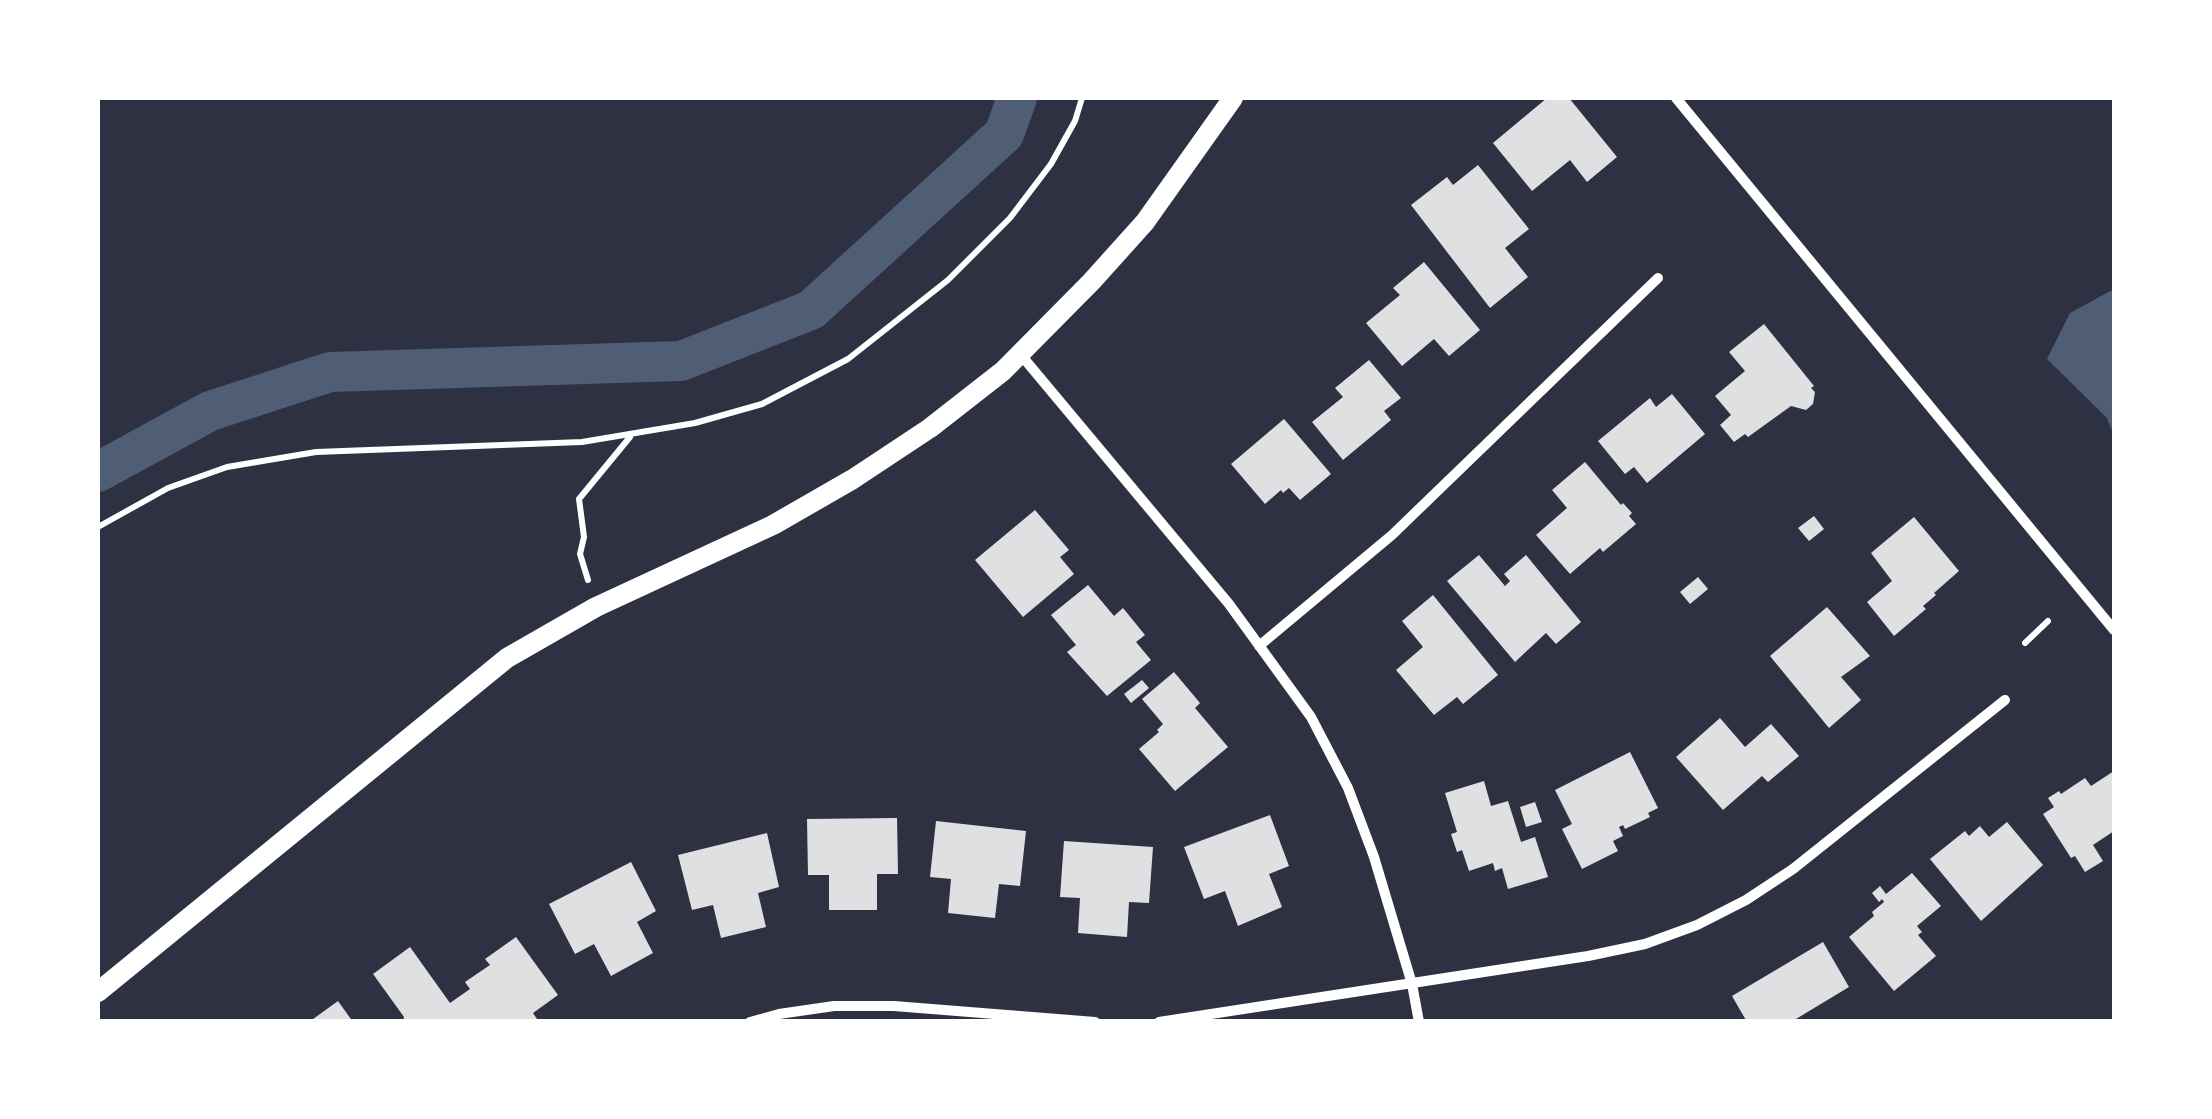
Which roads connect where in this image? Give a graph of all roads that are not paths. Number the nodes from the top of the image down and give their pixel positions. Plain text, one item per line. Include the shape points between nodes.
1 (1234, 98) edge
2 (1676, 98) edge
3 (1658, 278) dead end
4 (1021, 355) junction
5 (2114, 630) edge
6 (1259, 646) junction
7 (2005, 700) dead end
8 (1412, 984) junction
9 (98, 992) edge
10 (750, 1022) edge
11 (1095, 1022) edge
12 (1159, 1022) edge
13 (1420, 1022) edge

1 - 4 main road via 1145,222
2 - 5 street
3 - 6 street via 1392,535
4 - 6 street
4 - 9 main road via 853,479 507,658
6 - 8 street via 1311,716 1348,788
7 - 8 street via 1793,868 1697,925 1646,944
8 - 12 street
8 - 13 street
10 - 11 street via 834,1006

